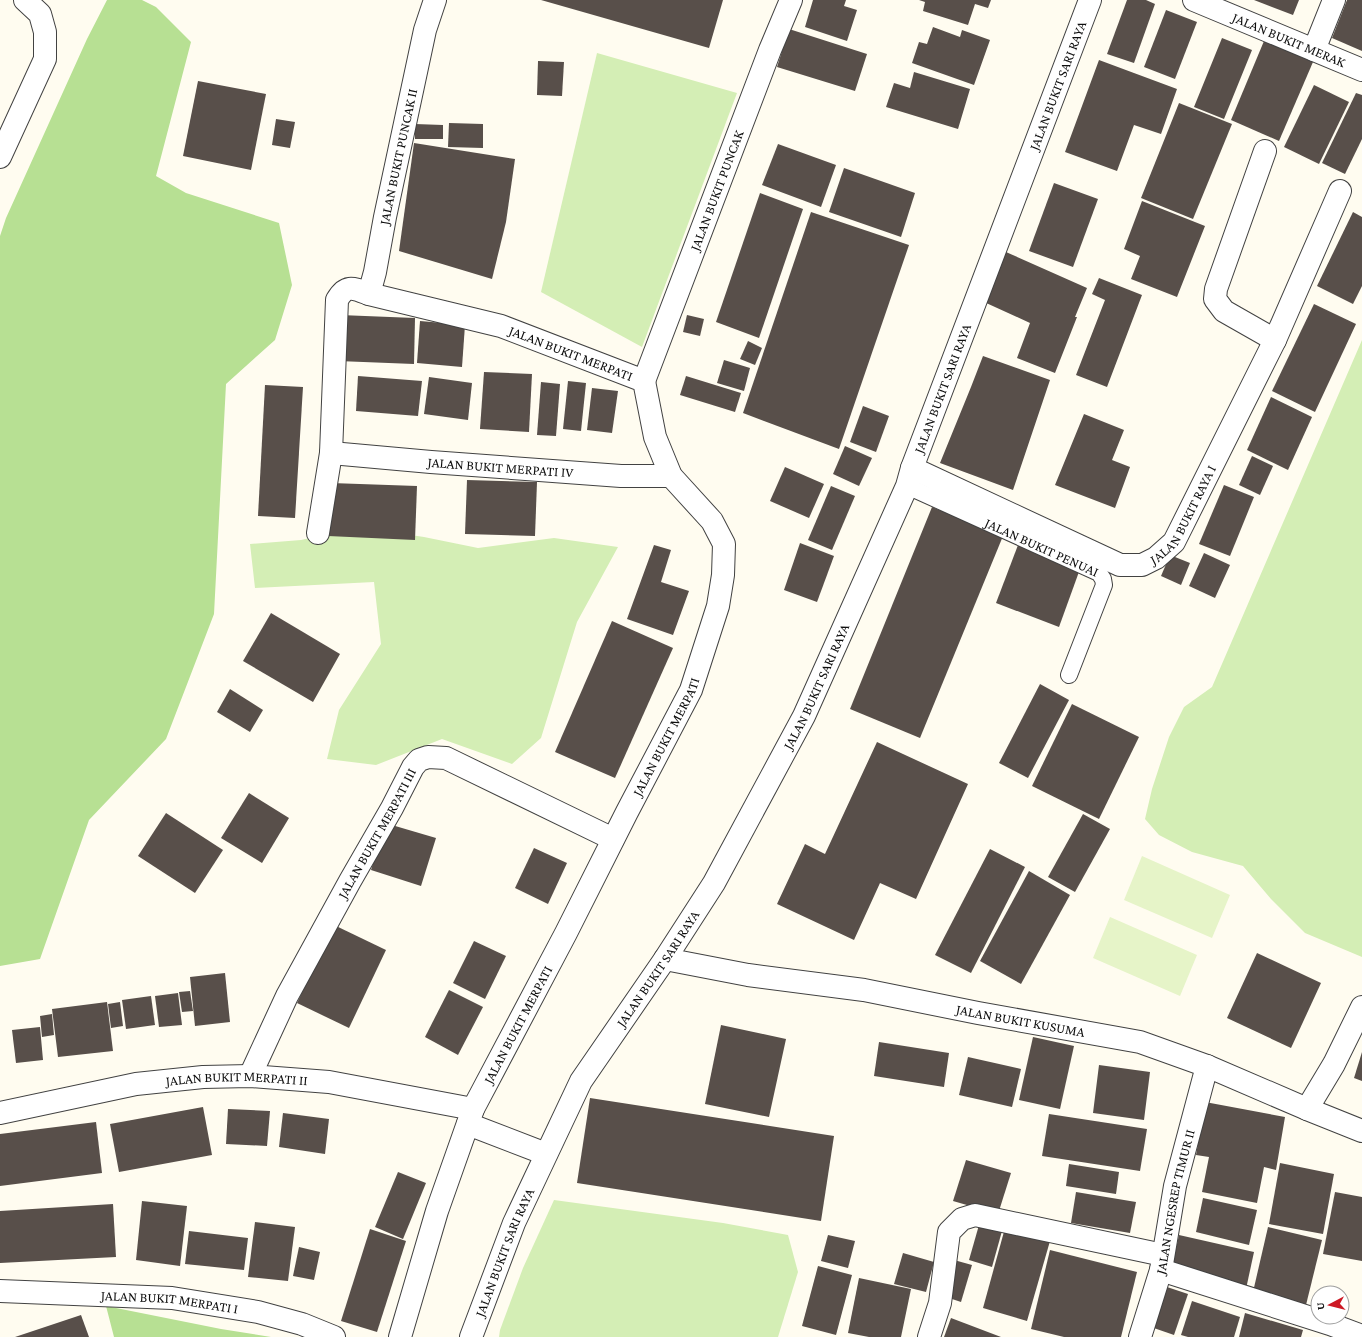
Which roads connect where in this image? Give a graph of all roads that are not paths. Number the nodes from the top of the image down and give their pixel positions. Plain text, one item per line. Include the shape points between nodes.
1 (25, 0) edge
2 (435, 0) edge
3 (791, 0) edge
4 (1090, 0) edge
5 (1194, 0) edge
6 (1334, 0) edge
7 (1314, 50) junction
8 (1362, 70) edge
9 (1265, 151) dead end
10 (0, 157) edge
11 (1340, 191) dead end
12 (379, 296) junction
13 (1276, 340) junction
14 (644, 381) junction
15 (331, 453) junction
16 (671, 476) junction
17 (909, 477) junction
18 (318, 533) dead end
19 (1069, 676) dead end
20 (613, 839) junction
21 (665, 959) junction
22 (1362, 1007) edge
23 (1207, 1066) junction
24 (250, 1076) junction
25 (1307, 1109) junction
26 (0, 1113) edge
27 (471, 1117) junction
28 (1362, 1131) edge
29 (546, 1154) junction
30 (1162, 1263) junction
31 (0, 1291) edge
32 (1362, 1336) edge
33 (334, 1337) edge
34 (400, 1337) edge
35 (471, 1337) edge
36 (929, 1337) edge
37 (1140, 1337) edge

1 - 10 street via 40,14 45,32 45,59
2 - 12 street, JALAN BUKIT PUNCAK II via 426,30 385,217 375,272
3 - 14 street, JALAN BUKIT PUNCAK
4 - 17 street, JALAN BUKIT SARI RAYA
5 - 7 street, JALAN BUKIT MERAK
6 - 7 street
7 - 8 street, JALAN BUKIT MERAK
9 - 13 street via 1216,289 1215,299 1224,312
11 - 13 street, JALAN BUKIT RAYA I
12 - 14 street, JALAN BUKIT MERPATI via 501,326
12 - 15 street, JALAN BUKIT MERPATI via 347,289 337,300
13 - 17 street, JALAN BUKIT RAYA I via 1174,542 1156,558 1142,565 1120,565
14 - 16 street, JALAN BUKIT MERPATI via 655,437
15 - 16 street, JALAN BUKIT MERPATI IV via 614,475
15 - 18 street
16 - 20 street, JALAN BUKIT MERPATI via 712,521 724,544 724,575 718,606 692,690
17 - 19 lane, JALAN BUKIT PENUAI via 1099,573 1104,585
17 - 21 street, JALAN BUKIT SARI RAYA via 804,716 714,883
20 - 24 street, JALAN BUKIT MERPATI III via 446,758 428,757 419,760 287,996
20 - 27 street, JALAN BUKIT MERPATI
21 - 23 street, JALAN BUKIT KUSUMA via 748,975 864,990 1140,1042
21 - 29 street, JALAN BUKIT SARI RAYA via 580,1081
22 - 25 street via 1334,1064
23 - 25 street, JALAN BUKIT KUSUMA
23 - 30 street, JALAN NGESREP TIMUR II via 1175,1186
24 - 26 street, JALAN BUKIT MERPATI II via 203,1077 136,1084
24 - 27 street, JALAN BUKIT MERPATI II via 329,1082
25 - 28 street, JALAN BUKIT KUSUMA
27 - 29 street, JALAN BUKIT MERPATI II
27 - 34 street, JALAN BUKIT MERPATI via 437,1211
29 - 35 street, JALAN BUKIT SARI RAYA via 514,1223
30 - 32 street
30 - 36 street via 975,1215 962,1219 949,1232 940,1303
30 - 37 street, JALAN NGESREP TIMUR II
31 - 33 street, JALAN BUKIT MERPATI I via 172,1298 258,1312 302,1324

